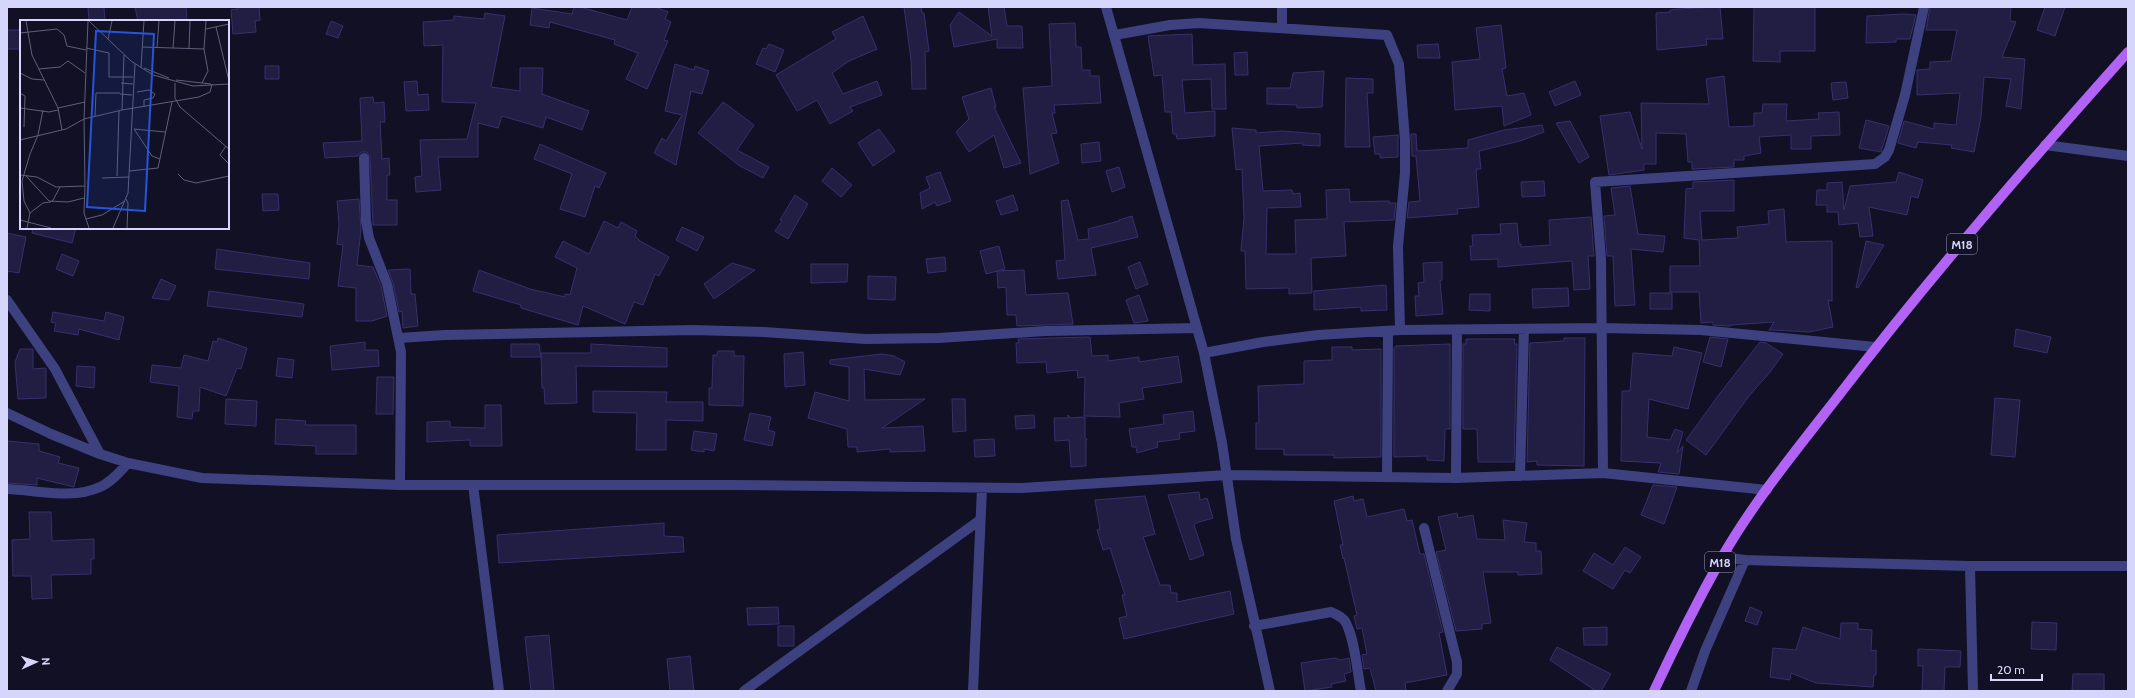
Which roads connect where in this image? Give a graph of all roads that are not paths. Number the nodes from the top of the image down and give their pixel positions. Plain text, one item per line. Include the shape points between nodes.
1 (1106, 7) edge
2 (1282, 7) edge
3 (1924, 7) edge
4 (1282, 28) junction
5 (1115, 35) junction
6 (2128, 52) edge
7 (2045, 145) junction
8 (2128, 156) edge
9 (364, 158) dead end
10 (7, 300) edge
11 (1197, 328) junction
12 (1601, 328) junction
13 (1524, 329) junction
14 (1400, 330) junction
15 (1457, 330) junction
16 (1388, 331) junction
17 (399, 338) junction
18 (1876, 347) junction
19 (1204, 353) junction
20 (7, 413) edge
21 (100, 454) junction
22 (128, 463) junction
23 (1603, 473) junction
24 (1227, 475) junction
25 (1387, 476) junction
26 (1520, 476) junction
27 (1456, 478) junction
28 (400, 485) junction
29 (473, 485) junction
30 (982, 488) junction
31 (7, 489) edge
32 (1767, 490) junction
33 (980, 520) junction
34 (1424, 528) dead end
35 (1722, 557) junction
36 (1744, 560) junction
37 (1970, 566) junction
38 (2128, 566) edge
39 (1254, 626) junction
40 (499, 691) edge
41 (744, 691) edge
42 (973, 691) edge
43 (1270, 691) edge
44 (1361, 691) edge
45 (1448, 691) edge
46 (1654, 691) edge
47 (1691, 691) edge
48 (1974, 691) edge

1 - 5 street
2 - 4 street
3 - 12 street via 1905,95 1889,150 1881,161 1875,164 1595,182 1600,232
4 - 5 street via 1183,24
4 - 14 street via 1387,35 1399,64 1406,140 1398,246
5 - 11 street
6 - 7 main road, M18
7 - 8 street
7 - 18 main road, M18
9 - 17 street via 369,238 383,270
10 - 21 street via 55,369
11 - 17 street via 1045,331 938,338 866,339 693,330
11 - 19 street
12 - 13 street
12 - 18 street via 1701,330
12 - 23 street
13 - 15 street
13 - 26 street
14 - 15 street
14 - 16 street
15 - 27 street
16 - 19 street via 1318,334
16 - 25 street
17 - 28 street
18 - 32 main road, M18
19 - 24 street
20 - 21 street
21 - 22 street
22 - 28 street via 202,478
22 - 31 street via 100,487 83,492
23 - 26 street
23 - 32 street
24 - 25 street
24 - 30 street via 1022,488
24 - 39 street via 1236,539
25 - 27 street
26 - 27 street
28 - 29 street
29 - 30 street
29 - 40 street
30 - 33 street
32 - 35 main road, M18
33 - 41 street
33 - 42 street
34 - 45 street via 1457,662 1457,674
35 - 36 street
35 - 46 main road, M18
36 - 37 street
36 - 47 street via 1705,651
37 - 38 street
37 - 48 street
39 - 43 street
39 - 44 street via 1331,612 1341,617 1350,635

